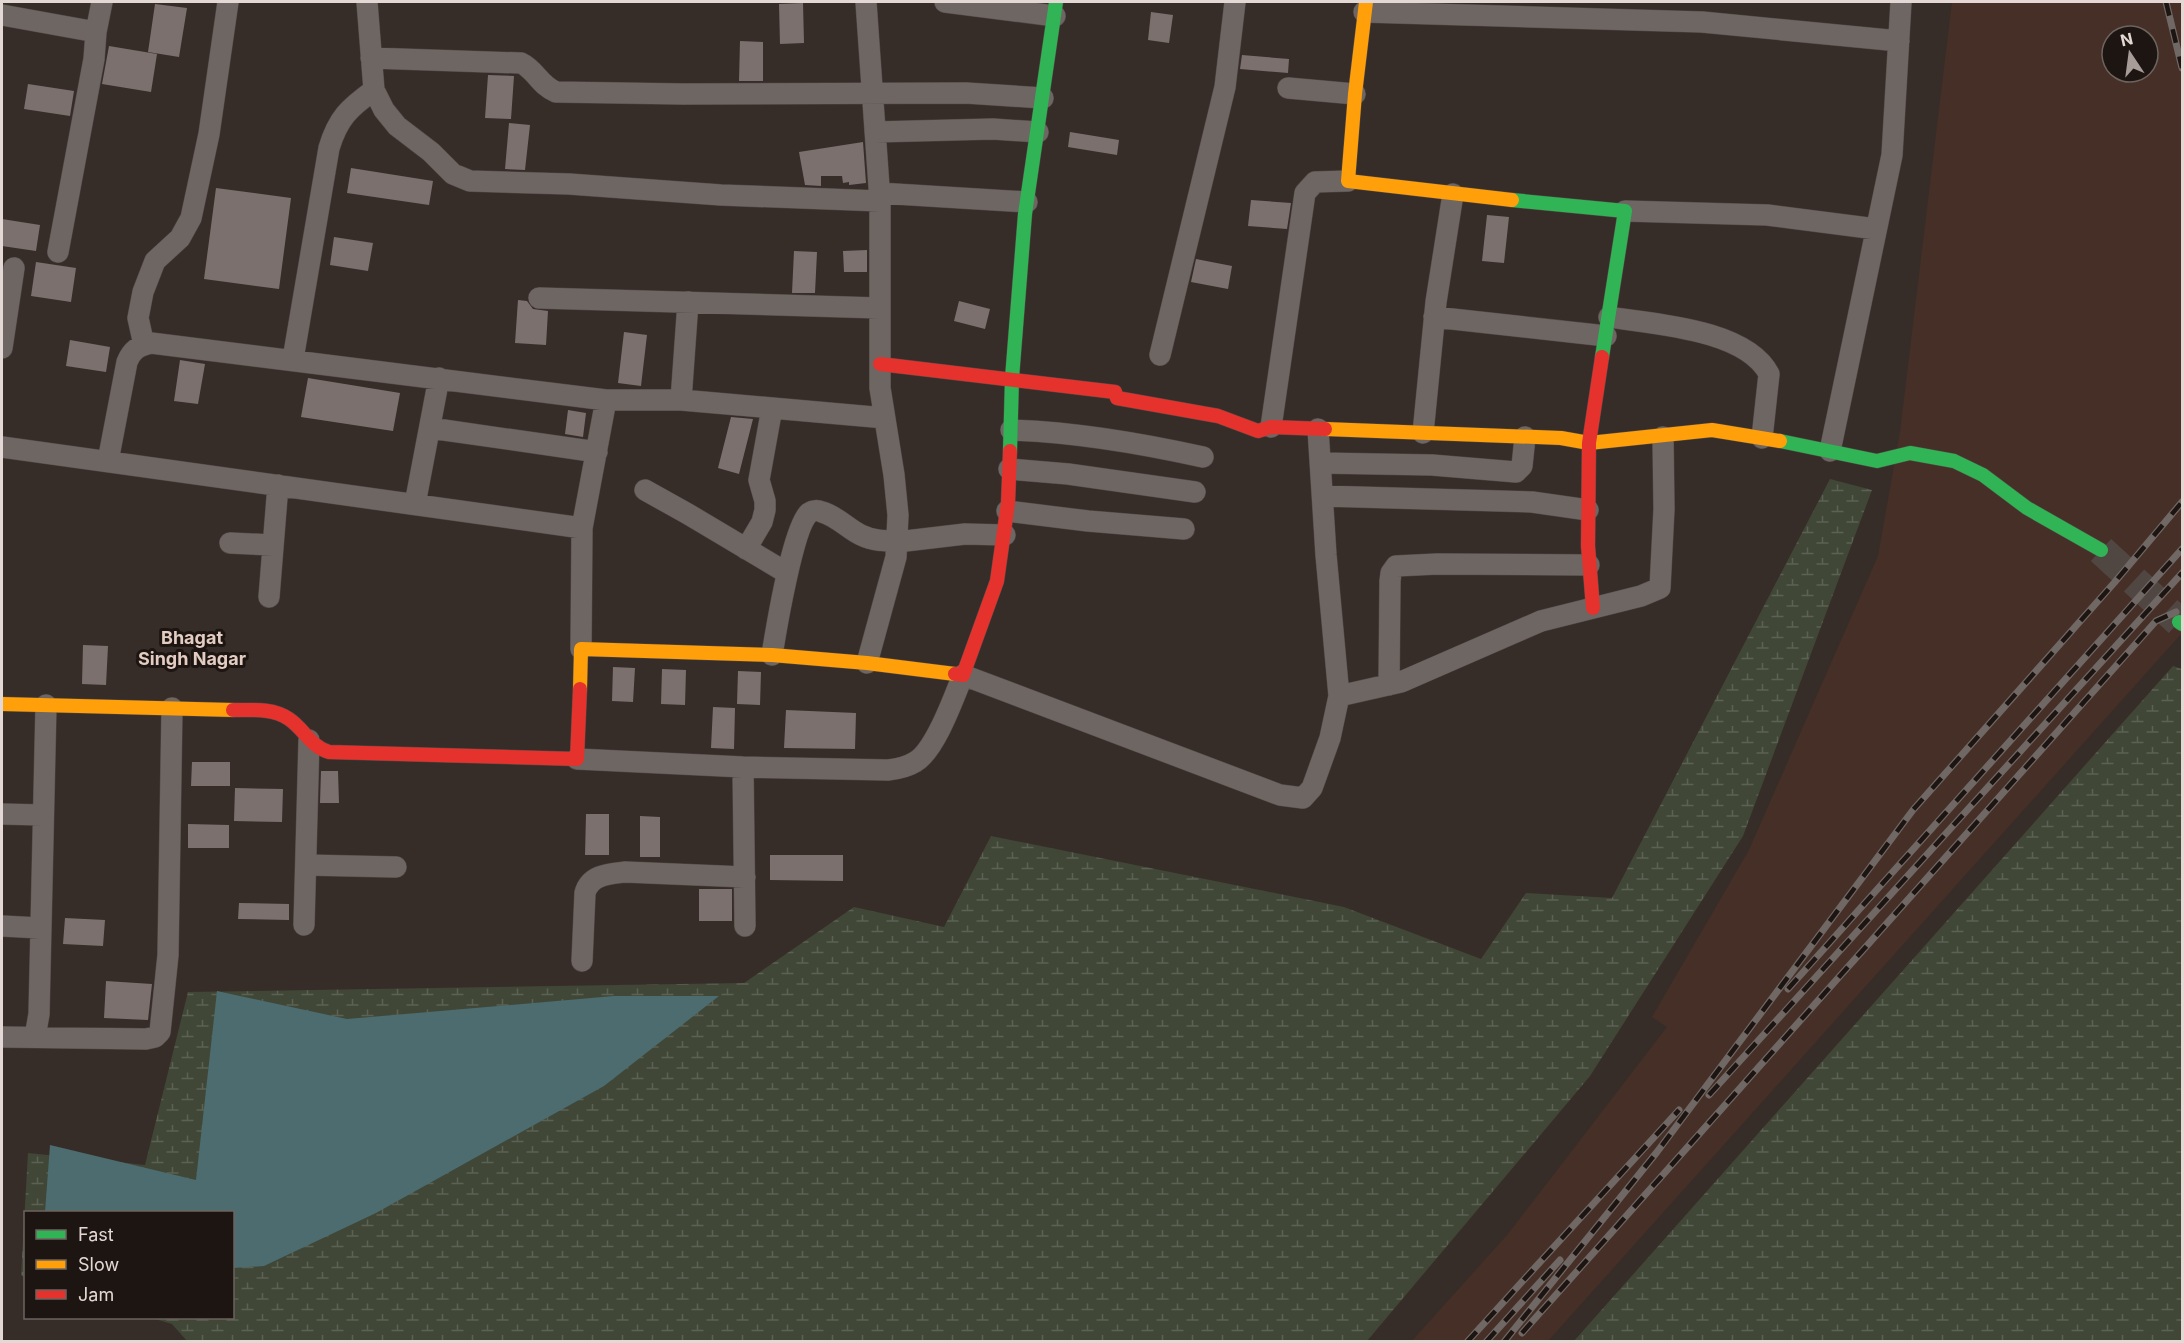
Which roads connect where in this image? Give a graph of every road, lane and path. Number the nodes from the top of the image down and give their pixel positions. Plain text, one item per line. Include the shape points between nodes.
1 (102, 2) edge
2 (228, 2) edge
3 (367, 2) edge
4 (866, 2) edge
5 (945, 2) edge
6 (1235, 2) edge
7 (1901, 2) edge
8 (1365, 7) edge
9 (1056, 9) edge
10 (2, 15) edge
11 (96, 32) junction
12 (1899, 41) junction
13 (372, 58) junction
14 (1288, 88) dead end
15 (374, 90) junction
16 (873, 93) junction
17 (1355, 94) junction
18 (1044, 98) junction
19 (875, 132) junction
20 (1038, 132) junction
21 (1348, 181) junction
22 (1453, 194) junction
23 (879, 197) junction
24 (1027, 202) junction
25 (1625, 211) junction
26 (1876, 230) junction
27 (58, 252) dead end
28 (14, 268) dead end
29 (539, 298) dead end
30 (688, 302) junction
31 (879, 308) junction
32 (1434, 317) junction
33 (1607, 326) junction
34 (144, 345) junction
35 (2, 348) edge
36 (1160, 355) dead end
37 (293, 359) junction
38 (880, 364) junction
39 (439, 378) junction
40 (1012, 378) junction
41 (606, 400) junction
42 (681, 400) junction
43 (772, 408) junction
44 (885, 418) junction
45 (1271, 427) junction
46 (430, 428) junction
47 (1318, 429) junction
48 (1011, 430) junction
49 (1423, 433) junction
50 (1525, 437) junction
51 (1663, 437) junction
52 (1762, 438) junction
53 (1589, 443) junction
54 (2, 447) edge
55 (1830, 451) junction
56 (597, 452) junction
57 (1203, 457) dead end
58 (108, 461) junction
59 (1322, 463) junction
60 (1009, 469) junction
61 (278, 485) junction
62 (645, 490) dead end
63 (1195, 492) dead end
64 (1323, 496) junction
65 (415, 504) junction
66 (1588, 510) junction
67 (1007, 511) junction
68 (582, 528) junction
69 (1184, 530) dead end
70 (1005, 535) junction
71 (897, 542) junction
72 (230, 543) dead end
73 (273, 545) junction
74 (746, 549) junction
75 (2101, 550) tunnel mouth
76 (1589, 565) junction
77 (787, 573) junction
78 (269, 597) dead end
79 (1593, 608) junction
80 (581, 649) junction
81 (772, 655) junction
82 (867, 663) junction
83 (963, 675) junction
84 (1389, 685) junction
85 (1339, 696) junction
86 (2, 705) edge
87 (46, 705) junction
88 (172, 708) junction
89 (309, 740) junction
90 (578, 759) junction
91 (743, 767) junction
92 (2, 814) edge
93 (42, 816) junction
94 (306, 865) junction
95 (396, 867) dead end
96 (745, 878) junction
97 (304, 925) dead end
98 (2, 926) edge
99 (745, 926) dead end
100 (40, 928) junction
101 (582, 961) dead end
102 (2, 1036) edge
103 (35, 1037) junction

1 - 11 street
2 - 34 street via 209,134 191,218 180,238 155,261 142,292 138,318
3 - 13 street
4 - 16 street
5 - 9 street
6 - 36 street via 1225,87
7 - 12 street
8 - 12 street via 1702,22
8 - 17 street
9 - 18 street
10 - 11 street
11 - 27 street
12 - 26 street via 1892,155
13 - 15 street
13 - 16 street via 521,63 546,88 556,92
14 - 17 street
15 - 23 street via 397,126 453,174 470,181 721,195
15 - 37 street via 342,117 334,131
16 - 18 street
16 - 19 street
17 - 21 street
18 - 20 street
19 - 20 street
19 - 23 street
20 - 24 street
21 - 22 street
21 - 45 street via 1315,182 1305,193
22 - 25 street
22 - 32 street
23 - 24 street
23 - 31 street
24 - 40 street
25 - 26 street via 1767,215
25 - 33 street
26 - 55 street
28 - 35 street
29 - 30 street
30 - 31 street
30 - 42 street
31 - 38 street
32 - 33 street
32 - 49 street
33 - 52 street via 1700,331 1747,351 1768,374
33 - 53 street
34 - 37 street
34 - 58 street via 136,347 127,362
37 - 39 street
38 - 40 street
38 - 44 street
39 - 41 street
39 - 46 street
40 - 45 street via 1115,392 1118,399 1218,416 1258,431
40 - 48 street
41 - 42 street
41 - 56 street
42 - 43 street
43 - 44 street
43 - 74 street via 759,480 765,510
44 - 71 street via 898,515
45 - 47 street
46 - 56 street
46 - 65 street
47 - 49 street
47 - 59 street
48 - 57 street via 1055,431
48 - 60 street
49 - 50 street
50 - 53 street
50 - 59 street via 1522,466 1516,472 1432,465
51 - 52 street via 1712,430
51 - 53 street
51 - 79 street via 1660,588
52 - 55 street
53 - 66 street
54 - 58 street
55 - 75 street via 1877,461 1910,453 1954,461 1983,475 2027,508
56 - 68 street
58 - 61 street
59 - 64 street
60 - 63 street
60 - 67 street
61 - 65 street
61 - 73 street
62 - 74 street
64 - 66 street via 1532,502
64 - 85 street
65 - 68 street
66 - 76 street
67 - 69 street
67 - 70 street
68 - 80 street
70 - 71 street via 965,534
70 - 83 street via 997,581
71 - 77 street via 862,536 826,513 814,511 803,525
71 - 82 street
72 - 73 street
73 - 78 street
74 - 77 street
76 - 79 street
76 - 84 street via 1396,566 1390,581
77 - 81 street
79 - 84 street via 1541,621
80 - 81 street
80 - 90 street
81 - 82 street
82 - 83 street
83 - 85 street via 1295,798 1303,798 1312,788
83 - 91 street via 936,738 917,762 888,770
84 - 85 street
86 - 87 street
87 - 88 street
87 - 93 street
88 - 89 street via 272,711 289,719
88 - 103 street via 168,956 160,1032 146,1039
89 - 90 street via 329,752
89 - 94 street
90 - 91 street
91 - 96 street
92 - 93 street
93 - 100 street
94 - 95 street
94 - 97 street
96 - 99 street
96 - 101 street via 625,872 593,879 585,893
98 - 100 street
100 - 103 street
102 - 103 street

